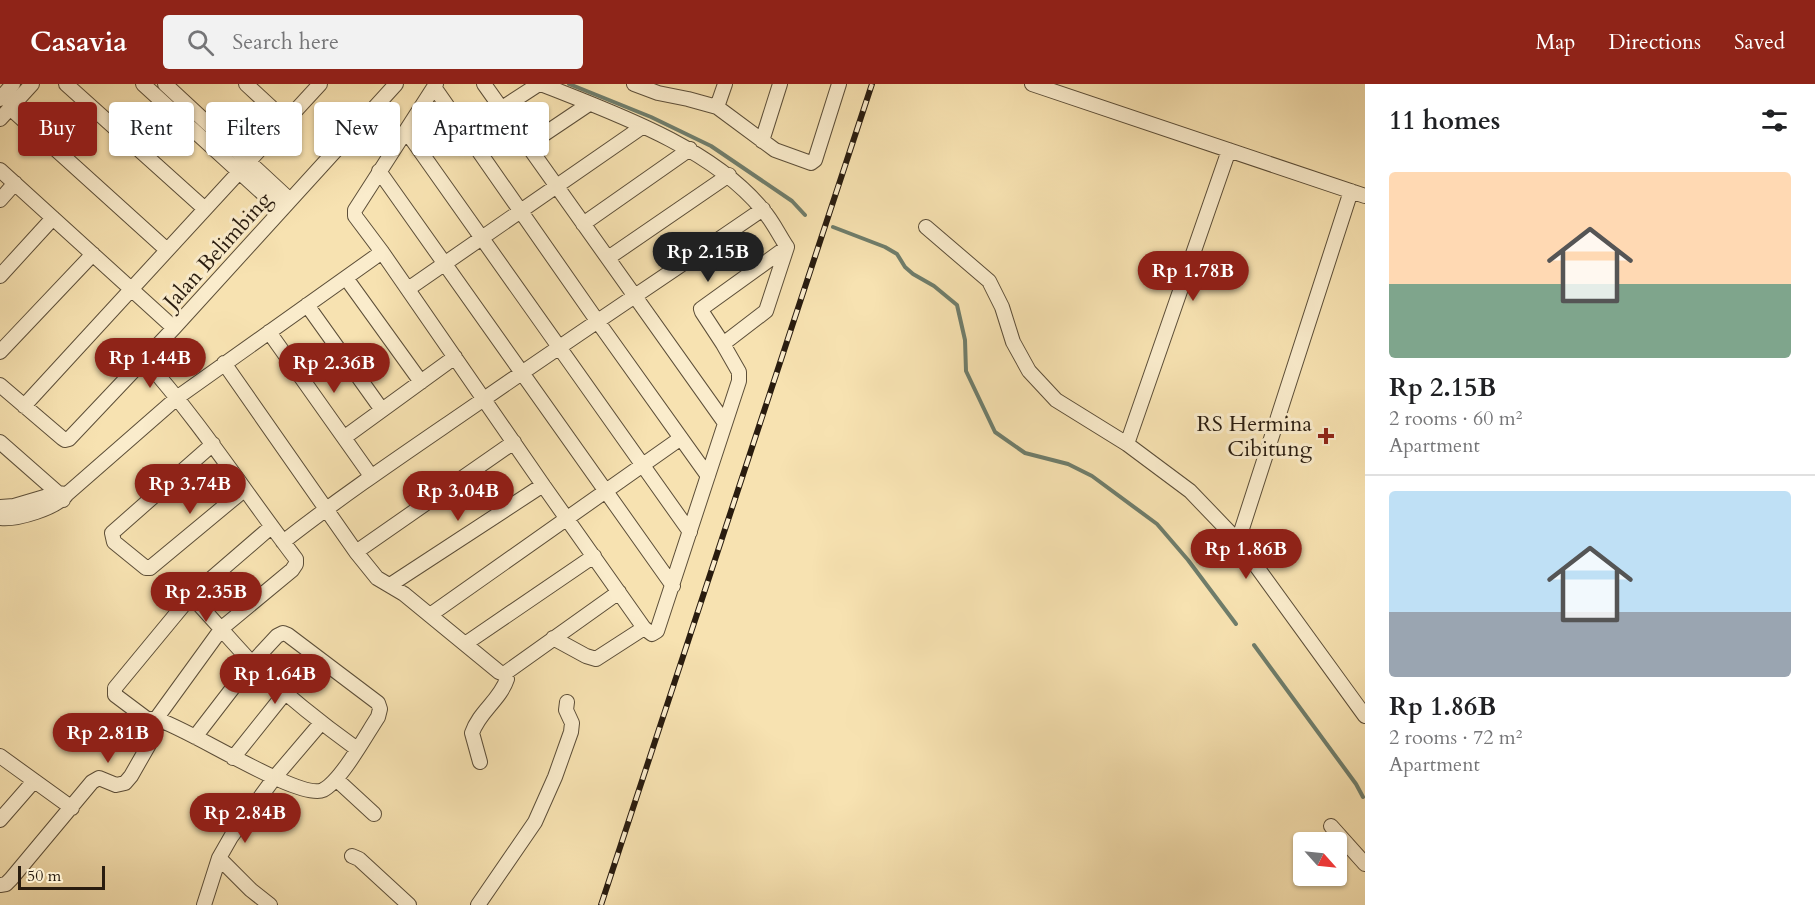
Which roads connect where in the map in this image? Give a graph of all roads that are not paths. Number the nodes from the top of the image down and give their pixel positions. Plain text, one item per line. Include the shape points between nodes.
1 (13, 84) edge
2 (32, 84) edge
3 (66, 84) edge
4 (144, 84) edge
5 (165, 84) edge
6 (246, 84) edge
7 (320, 84) edge
8 (396, 84) edge
9 (484, 84) edge
10 (540, 84) edge
11 (634, 84) edge
12 (725, 84) edge
13 (780, 84) edge
14 (839, 84) edge
15 (1032, 84) edge
16 (435, 86) edge
17 (265, 102) edge
18 (498, 102) edge
19 (512, 102) edge
20 (5, 103) edge
21 (302, 104) edge
22 (589, 104) junction
23 (717, 107) junction
24 (0, 119) edge
25 (642, 127) junction
26 (406, 131) junction
27 (549, 131) edge
28 (762, 141) junction
29 (690, 149) junction
30 (1229, 150) junction
31 (253, 156) edge
32 (536, 156) edge
33 (244, 166) junction
34 (0, 170) edge
35 (379, 171) junction
36 (729, 175) junction
37 (15, 183) junction
38 (558, 187) junction
39 (1351, 191) junction
40 (1365, 196) edge
41 (0, 200) edge
42 (286, 205) junction
43 (205, 209) junction
44 (763, 209) junction
45 (521, 212) junction
46 (53, 218) junction
47 (583, 224) junction
48 (926, 227) dead end
49 (482, 238) junction
50 (787, 247) junction
51 (167, 250) junction
52 (382, 252) junction
53 (93, 254) junction
54 (608, 258) junction
55 (445, 264) junction
56 (0, 276) edge
57 (346, 278) junction
58 (132, 289) junction
59 (408, 289) junction
60 (636, 297) junction
61 (307, 305) junction
62 (598, 322) junction
63 (174, 328) junction
64 (269, 332) junction
65 (723, 344) junction
66 (559, 348) junction
67 (0, 352) edge
68 (455, 357) junction
69 (144, 359) junction
70 (224, 363) junction
71 (522, 372) junction
72 (420, 382) junction
73 (0, 385) edge
74 (178, 397) junction
75 (484, 399) junction
76 (24, 406) junction
77 (382, 410) junction
78 (725, 423) junction
79 (345, 436) junction
80 (681, 438) junction
81 (514, 441) junction
82 (0, 442) edge
83 (213, 444) junction
84 (1127, 444) junction
85 (642, 465) junction
86 (371, 476) junction
87 (708, 476) junction
88 (543, 485) junction
89 (244, 490) junction
90 (606, 491) junction
91 (63, 496) junction
92 (325, 509) junction
93 (7, 512) edge
94 (567, 519) junction
95 (271, 527) junction
96 (690, 532) junction
97 (283, 542) junction
98 (1238, 542) junction
99 (356, 552) junction
100 (594, 556) junction
101 (390, 585) junction
102 (673, 586) junction
103 (619, 592) junction
104 (191, 596) junction
105 (430, 615) junction
106 (222, 628) junction
107 (644, 628) junction
108 (553, 638) junction
109 (465, 644) junction
110 (252, 663) junction
111 (504, 674) junction
112 (285, 693) junction
113 (567, 702) dead end
114 (1365, 716) edge
115 (156, 719) junction
116 (321, 723) junction
117 (195, 737) junction
118 (357, 749) junction
119 (0, 756) edge
120 (233, 758) junction
121 (480, 762) dead end
122 (275, 777) junction
123 (336, 779) junction
124 (34, 781) junction
125 (72, 808) junction
126 (374, 814) dead end
127 (0, 820) edge
128 (1331, 826) dead end
129 (352, 856) dead end
130 (219, 858) junction
131 (1365, 864) edge
132 (0, 885) edge
133 (204, 905) edge
134 (270, 905) edge
135 (409, 905) edge
136 (478, 905) edge

1 - 20 street
2 - 20 street
3 - 43 street
4 - 33 street
5 - 33 street
6 - 17 street
7 - 21 street
8 - 42 street, Jalan Belimbing
9 - 18 street
10 - 19 street
10 - 22 street
11 - 23 street
12 - 23 street
13 - 28 street
14 - 28 street via 813,163 792,158
15 - 30 street
16 - 26 street
16 - 45 street
20 - 24 street
20 - 51 street
22 - 25 street
22 - 27 street
23 - 28 street
25 - 29 street
25 - 38 street
26 - 35 street
26 - 49 street
29 - 36 street
29 - 47 street
30 - 39 street
30 - 84 street
31 - 33 street
32 - 38 street
33 - 42 street
33 - 43 street
34 - 37 street
35 - 52 street via 354,213
35 - 55 street
36 - 44 street
36 - 54 street
37 - 41 street
37 - 46 street
38 - 45 street
38 - 47 street
39 - 40 street
39 - 98 street
42 - 63 street, Jalan Belimbing
43 - 51 street
44 - 50 street
44 - 60 street
45 - 49 street
45 - 62 street
46 - 53 street
46 - 56 street
47 - 54 street
48 - 84 street via 989,281 1029,371 1056,400
49 - 55 street
49 - 66 street
50 - 65 street via 766,311
50 - 65 street via 701,309
51 - 58 street
52 - 57 street
52 - 59 street
53 - 58 street
53 - 67 street
54 - 60 street
55 - 59 street
55 - 71 street
57 - 61 street
57 - 72 street
58 - 63 street
58 - 76 street
59 - 68 street
60 - 62 street
60 - 78 street
61 - 64 street
61 - 77 street
62 - 66 street
62 - 80 street
63 - 69 street, Jalan Belimbing
64 - 70 street
64 - 79 street
65 - 78 street via 740,376
66 - 71 street
66 - 85 street
68 - 72 street
68 - 75 street
69 - 74 street
69 - 76 street, Jalan Belimbing via 69,440
70 - 74 street
70 - 92 street
71 - 75 street
71 - 90 street
72 - 77 street
73 - 76 street
74 - 83 street
74 - 91 street
75 - 81 street
75 - 86 street
77 - 79 street
78 - 87 street
79 - 86 street
80 - 85 street
80 - 87 street
81 - 88 street
81 - 99 street
82 - 91 street
83 - 89 street
83 - 89 street via 112,533 114,542 150,568
84 - 98 street via 1190,491
85 - 90 street
85 - 96 street
86 - 92 street
87 - 96 street
88 - 94 street
88 - 101 street
89 - 95 street
90 - 94 street
90 - 102 street
91 - 93 street
92 - 97 street
92 - 99 street
94 - 100 street
94 - 105 street
95 - 97 street
95 - 104 street
96 - 102 street
97 - 106 street via 296,559 292,570
98 - 114 street
99 - 101 street via 377,578
100 - 103 street
100 - 109 street
101 - 105 street
102 - 107 street via 657,631 651,634
103 - 107 street
103 - 108 street
104 - 106 street
104 - 115 street via 114,691 147,719
105 - 109 street
106 - 110 street
106 - 115 street
107 - 108 street via 596,659
108 - 111 street
109 - 111 street
110 - 112 street
110 - 117 street
110 - 118 street via 283,633 378,703 378,717
111 - 121 street via 507,679 502,692 472,733
112 - 116 street
112 - 120 street
113 - 136 street via 571,732 555,777 535,822
115 - 117 street
115 - 125 street via 155,734 125,783 99,778
116 - 118 street
116 - 122 street
117 - 120 street
118 - 123 street
119 - 124 street
120 - 122 street
122 - 123 street via 309,791 322,791
122 - 130 street
123 - 126 street
124 - 125 street
124 - 127 street
125 - 132 street via 11,879
128 - 131 street
129 - 135 street
130 - 133 street
130 - 134 street

